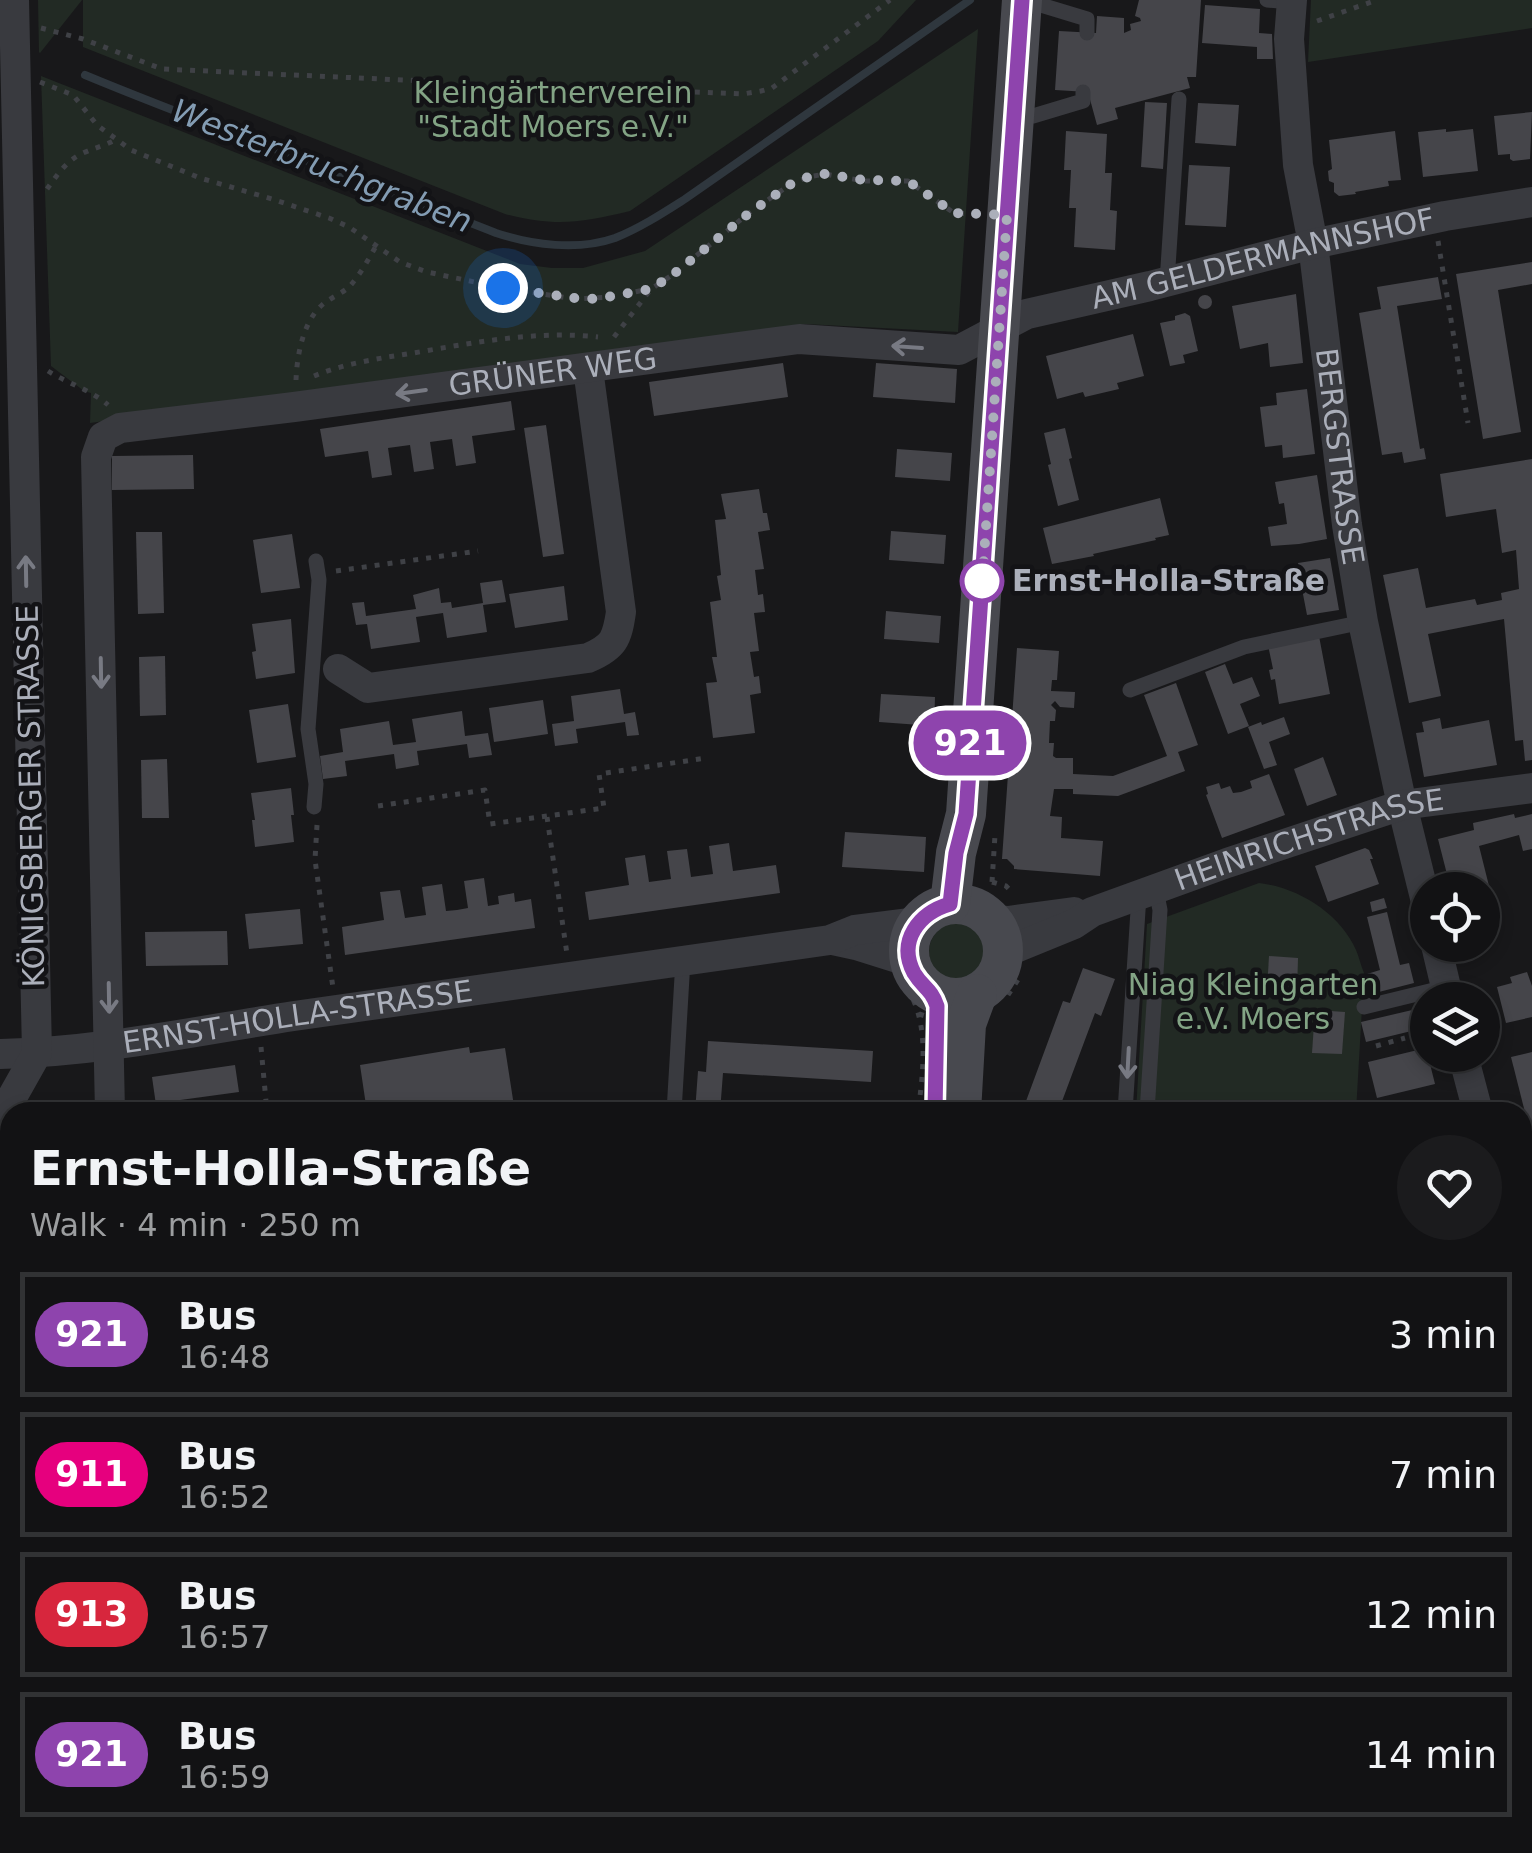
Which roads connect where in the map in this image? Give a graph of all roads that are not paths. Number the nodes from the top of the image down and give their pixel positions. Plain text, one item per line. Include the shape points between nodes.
1 (1283, 1) edge
2 (1022, 2) edge
3 (14, 11) edge
4 (1068, 13) junction
5 (1067, 32) dead end
6 (1086, 33) dead end
7 (1083, 92) dead end
8 (1178, 99) dead end
9 (1014, 114) junction
10 (1532, 202) edge
11 (1312, 244) junction
12 (1166, 282) junction
13 (1000, 329) junction
14 (22, 356) edge
15 (588, 368) junction
16 (317, 567) road end
17 (1364, 622) junction
18 (325, 668) junction
19 (1130, 690) dead end
20 (1532, 788) edge
21 (1402, 804) junction
22 (314, 807) road end
23 (1419, 872) edge
24 (1147, 893) junction
25 (985, 919) junction
26 (830, 940) junction
27 (683, 960) junction
28 (917, 988) junction
29 (992, 995) junction
30 (1410, 1000) edge
31 (1364, 1007) dead end
32 (110, 1046) junction
33 (37, 1053) junction
34 (0, 1054) edge
35 (1467, 1072) edge
36 (10, 1102) edge
37 (110, 1102) edge
38 (675, 1102) edge
39 (934, 1102) edge
40 (962, 1102) edge
41 (1127, 1102) edge
42 (1149, 1102) edge
43 (1475, 1102) edge

1 - 11 street, BERGSTRASSE
2 - 4 lane
2 - 9 main road
3 - 14 street, KÖNIGSBERGER STRASSE
4 - 5 lane
4 - 6 lane via 1087,18
7 - 9 lane via 1082,101 1063,98 1032,116
8 - 12 lane
9 - 13 main road
10 - 11 street, AM GELDERMANNSHOF
11 - 12 street, AM GELDERMANNSHOF
11 - 17 street, BERGSTRASSE
12 - 13 street, AM GELDERMANNSHOF via 1030,313
13 -> 15 street, GRÜNER WEG via 958,350 799,339
13 - 25 main road via 966,814 956,853
33 -> 14 street, KÖNIGSBERGER STRASSE
15 - 18 street via 621,612 618,635 607,650 368,688
15 -> 32 street, GRÜNER WEG via 120,428 102,437 96,456
16 - 18 lane
17 - 19 lane via 1244,647
17 - 21 street, BERGSTRASSE
18 - 22 lane via 308,729
20 - 21 street, HEINRICHSTRASSE
21 - 23 street, BERGSTRASSE
21 - 24 street, HEINRICHSTRASSE
24 - 25 street, HEINRICHSTRASSE via 1074,924
24 -> 41 lane
24 - 42 lane via 1160,910
25 - 26 street, ERNST-HOLLA-STRASSE via 854,930
25 - 28 main road via 910,941
25 - 29 main road via 1001,966
26 - 27 street, ERNST-HOLLA-STRASSE
26 - 28 street, ERNST-HOLLA-STRASSE
27 - 32 street, ERNST-HOLLA-STRASSE
27 - 38 lane
28 - 29 main road via 950,998
28 - 39 main road
29 - 40 main road via 966,1024
30 - 31 lane
32 - 33 street, ERNST-HOLLA-STRASSE
32 - 37 street
33 - 34 street, ERNST-HOLLA-STRASSE
33 - 36 street
35 - 43 street

